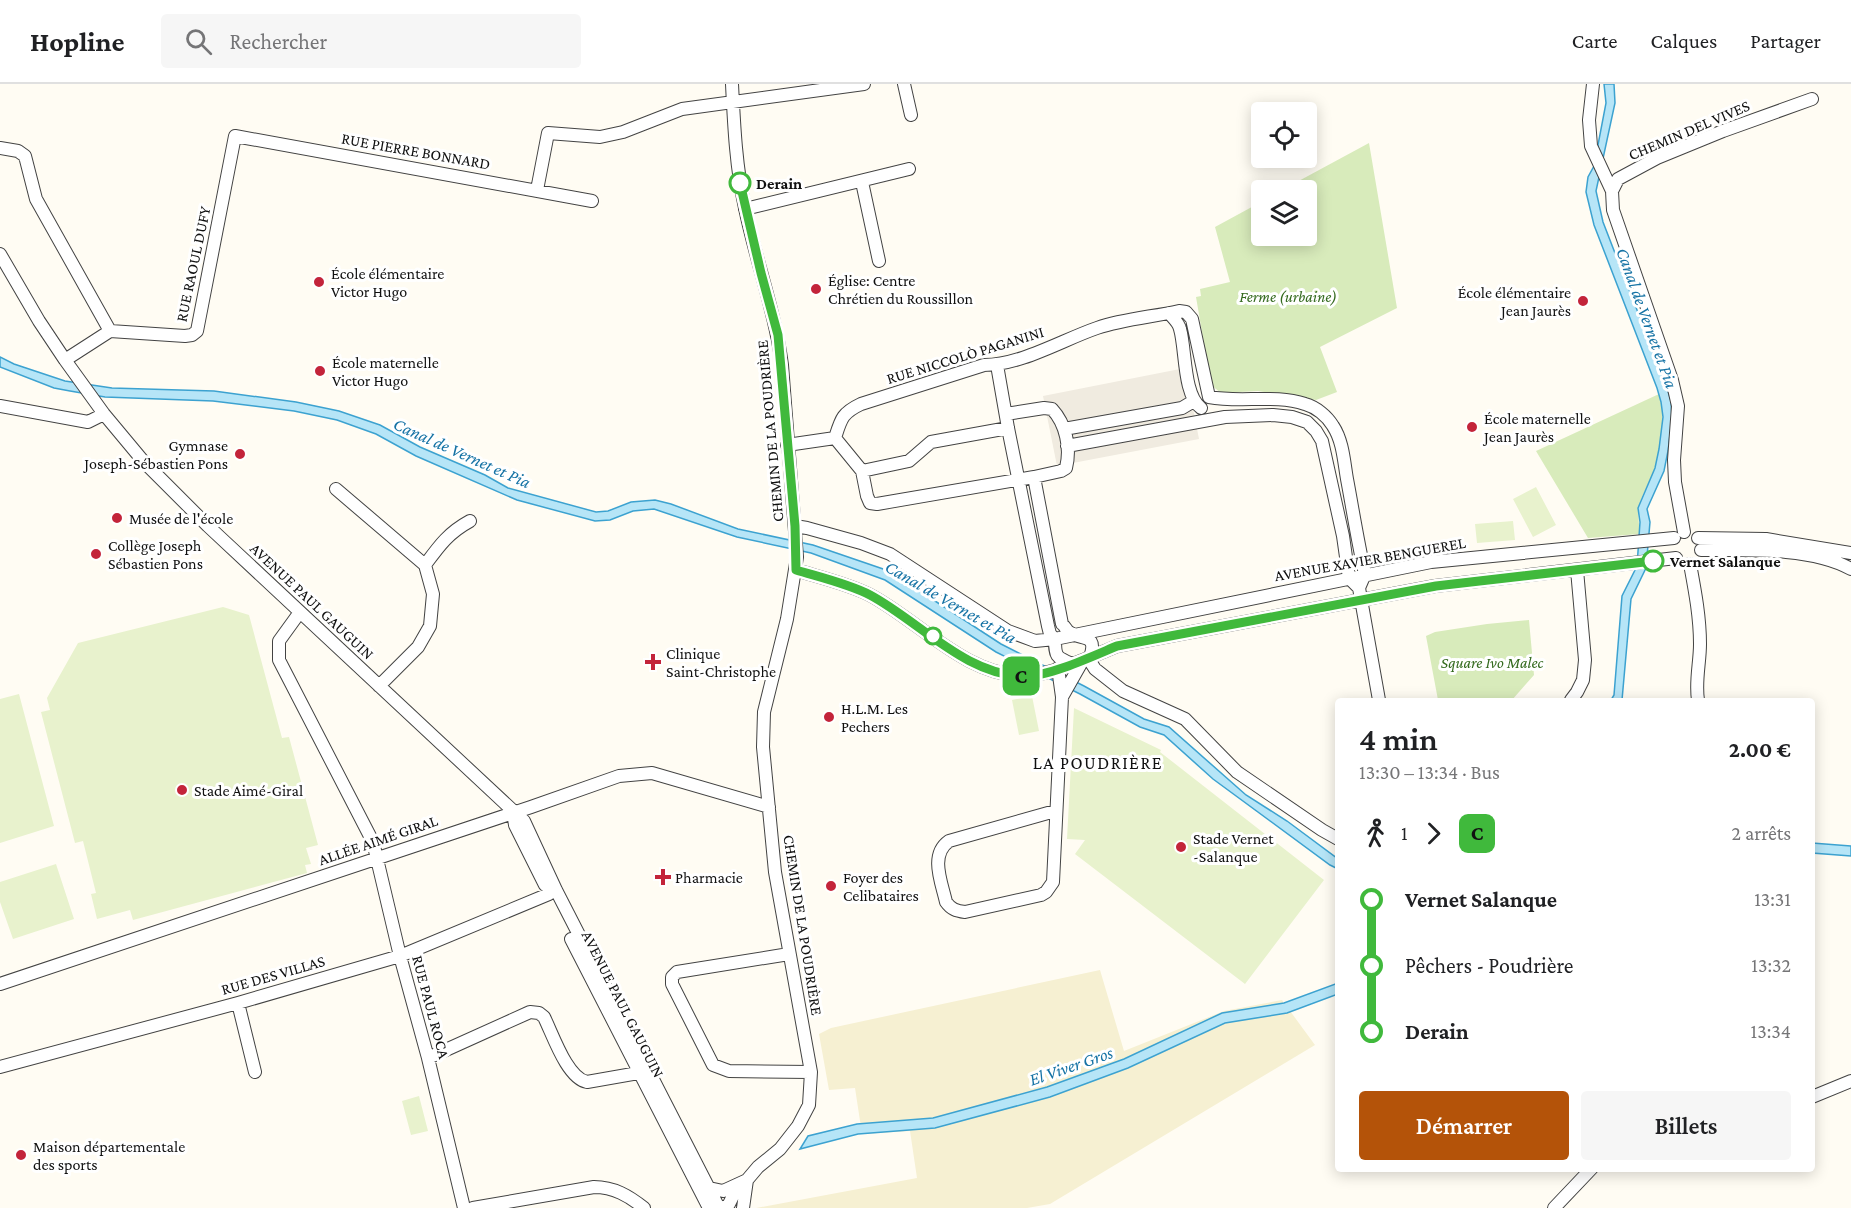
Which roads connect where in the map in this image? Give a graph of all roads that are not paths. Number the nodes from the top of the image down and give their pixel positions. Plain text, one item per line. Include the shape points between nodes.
1 (732, 84) edge
2 (864, 84) edge
3 (904, 84) edge
4 (1593, 84) edge
5 (1812, 99) dead end
6 (733, 103) junction
7 (910, 115) dead end
8 (235, 136) joint
9 (0, 148) edge
10 (909, 169) dead end
11 (862, 182) junction
12 (537, 190) junction
13 (1612, 191) junction
14 (591, 201) dead end
15 (745, 209) junction
16 (0, 254) edge
17 (879, 261) dead end
18 (1169, 313) junction
19 (110, 331) junction
20 (65, 360) junction
21 (998, 365) junction
22 (1209, 397) junction
23 (1197, 403) junction
24 (0, 406) edge
25 (104, 414) junction
26 (1006, 414) junction
27 (1209, 419) junction
28 (1008, 428) junction
29 (1064, 429) junction
30 (835, 438) junction
31 (787, 445) junction
32 (1067, 446) junction
33 (862, 471) junction
34 (1034, 477) junction
35 (1018, 479) junction
36 (336, 489) dead end
37 (470, 521) dead end
38 (795, 526) junction
39 (1679, 535) junction
40 (1699, 544) junction
41 (1851, 553) edge
42 (1669, 559) junction
43 (796, 564) junction
44 (1690, 564) junction
45 (425, 565) junction
46 (1851, 569) edge
47 (1578, 570) junction
48 (1365, 574) junction
49 (1349, 578) junction
50 (1360, 594) junction
51 (300, 612) junction
52 (1075, 634) junction
53 (1056, 639) junction
54 (1083, 660) junction
55 (1058, 668) junction
56 (379, 686) junction
57 (1062, 698) junction
58 (1379, 698) edge
59 (1572, 698) edge
60 (1698, 698) edge
61 (769, 807) junction
62 (1055, 811) junction
63 (513, 813) junction
64 (1335, 837) edge
65 (376, 858) junction
66 (549, 894) junction
67 (789, 954) junction
68 (400, 956) junction
69 (0, 984) edge
70 (238, 1003) junction
71 (639, 1050) junction
72 (428, 1058) junction
73 (0, 1067) edge
74 (255, 1072) dead end
75 (812, 1072) junction
76 (642, 1073) junction
77 (1851, 1081) edge
78 (1815, 1096) edge
79 (663, 1098) junction
80 (1588, 1172) edge
81 (743, 1182) junction
82 (705, 1189) junction
83 (742, 1204) edge
84 (464, 1208) edge
85 (473, 1208) edge
86 (644, 1208) edge
87 (710, 1208) edge
88 (719, 1208) edge
89 (724, 1208) edge
90 (1554, 1208) edge

1 - 6 street, CHEMIN DE LA POUDRIÈRE
2 - 6 street
3 - 7 street
4 - 13 street via 1591,146
5 - 13 street, CHEMIN DEL VIVES via 1657,158 1618,179
6 - 12 street via 682,109 600,137 548,133
6 - 15 street, CHEMIN DE LA POUDRIÈRE
8 - 12 street, RUE PIERRE BONNARD
8 - 19 street, RUE RAOUL DUFY via 197,331 185,336
9 - 19 street via 25,156 36,199
10 - 11 street
11 - 15 street
11 - 17 street
12 - 14 street, RUE PIERRE BONNARD
13 - 39 street via 1613,210 1678,406 1674,460
15 - 31 street, CHEMIN DE LA POUDRIÈRE via 778,335
16 - 20 street, AVENUE PAUL GAUGUIN
18 - 21 street, RUE NICCOLÒ PAGANINI via 1100,327
18 - 22 street via 1179,310 1192,319
18 - 23 street via 1180,326 1187,376
19 - 20 street
20 - 25 street, AVENUE PAUL GAUGUIN
21 - 26 street
21 - 30 street, RUE NICCOLÒ PAGANINI via 984,365 861,404 841,419
22 - 23 street
22 - 48 street via 1288,400 1307,404 1322,413 1339,438
23 - 27 street
23 - 29 street
24 - 25 street via 88,422
25 - 51 street, AVENUE PAUL GAUGUIN via 144,462
26 - 28 street
26 - 29 street via 1052,409
27 - 32 street
27 - 49 street via 1292,417 1317,431 1327,459
28 - 33 street via 931,442 909,462
28 - 35 street
29 - 32 street
30 - 31 street
30 - 33 street
31 - 38 street, CHEMIN DE LA POUDRIÈRE
32 - 34 street via 1066,468
33 - 35 street via 870,503 877,504
34 - 35 street
34 - 52 street via 1062,624
35 - 53 street via 1048,626
36 - 45 street
37 - 45 street via 454,529
38 - 43 street, CHEMIN DE LA POUDRIÈRE
38 - 53 street, AVENUE XAVIER BENGUEREL via 890,554 1008,631 1035,641
39 - 40 street via 1691,533
39 - 42 street
39 - 48 street, AVENUE XAVIER BENGUEREL via 1431,562
40 - 41 street via 1766,539
40 - 44 street via 1697,560
40 - 46 street via 1764,549
42 - 44 street
42 - 47 street
43 - 55 street via 868,594 981,667 1003,675 1028,676
43 - 61 street, CHEMIN DE LA POUDRIÈRE via 764,712
44 - 60 street via 1699,613
45 - 56 street via 433,594 430,626 418,647
47 - 50 street
47 - 59 street via 1585,660 1583,680
48 - 49 street, AVENUE XAVIER BENGUEREL
48 - 50 street
49 - 50 street
49 - 52 street, AVENUE XAVIER BENGUEREL
50 - 54 street via 1117,646
50 - 58 street
51 - 56 street, AVENUE PAUL GAUGUIN
51 - 65 street, RUE PAUL ROCA via 279,641 279,660 373,842
52 - 53 street, AVENUE XAVIER BENGUEREL
52 - 54 street via 1087,637 1093,647
53 - 54 street via 1059,659
54 - 55 street
54 - 57 street
54 - 64 street via 1123,691 1185,719 1237,772
55 - 57 street
56 - 63 street, AVENUE PAUL GAUGUIN
57 - 62 street
61 - 63 street, ALLÉE AIMÉ GIRAL via 652,773 635,773
61 - 67 street, CHEMIN DE LA POUDRIÈRE
62 - 62 street via 942,846 937,861 950,908 965,912 1046,892 1053,882
63 - 65 street, ALLÉE AIMÉ GIRAL
63 - 66 street, AVENUE PAUL GAUGUIN via 515,825
63 - 71 street, AVENUE PAUL GAUGUIN via 524,821
65 - 68 street, RUE PAUL ROCA
65 - 69 street, ALLÉE AIMÉ GIRAL
66 - 68 street, RUE DES VILLAS
66 - 76 street, AVENUE PAUL GAUGUIN
67 - 75 street, CHEMIN DE LA POUDRIÈRE
67 - 75 street via 677,972 672,984 713,1065 729,1071
68 - 70 street, RUE DES VILLAS
68 - 72 street, RUE PAUL ROCA
70 - 73 street, RUE DES VILLAS
70 - 74 street
71 - 76 street, AVENUE PAUL GAUGUIN
71 - 79 street, AVENUE PAUL GAUGUIN
72 - 76 street via 530,1012 544,1017 570,1070 579,1080
72 - 84 street, RUE PAUL ROCA
75 - 81 street, CHEMIN DE LA POUDRIÈRE via 809,1105 798,1126 780,1149
76 - 79 street, AVENUE PAUL GAUGUIN
76 - 82 street, AVENUE PAUL GAUGUIN
77 - 78 street
79 - 82 street, AVENUE PAUL GAUGUIN
80 - 90 street
81 - 82 street via 723,1191
81 - 83 street
81 - 89 street, CHEMIN DE LA POUDRIÈRE
82 - 87 street, AVENUE PAUL GAUGUIN
82 - 88 street, AVENUE PAUL GAUGUIN
85 - 86 street via 594,1186 626,1194

